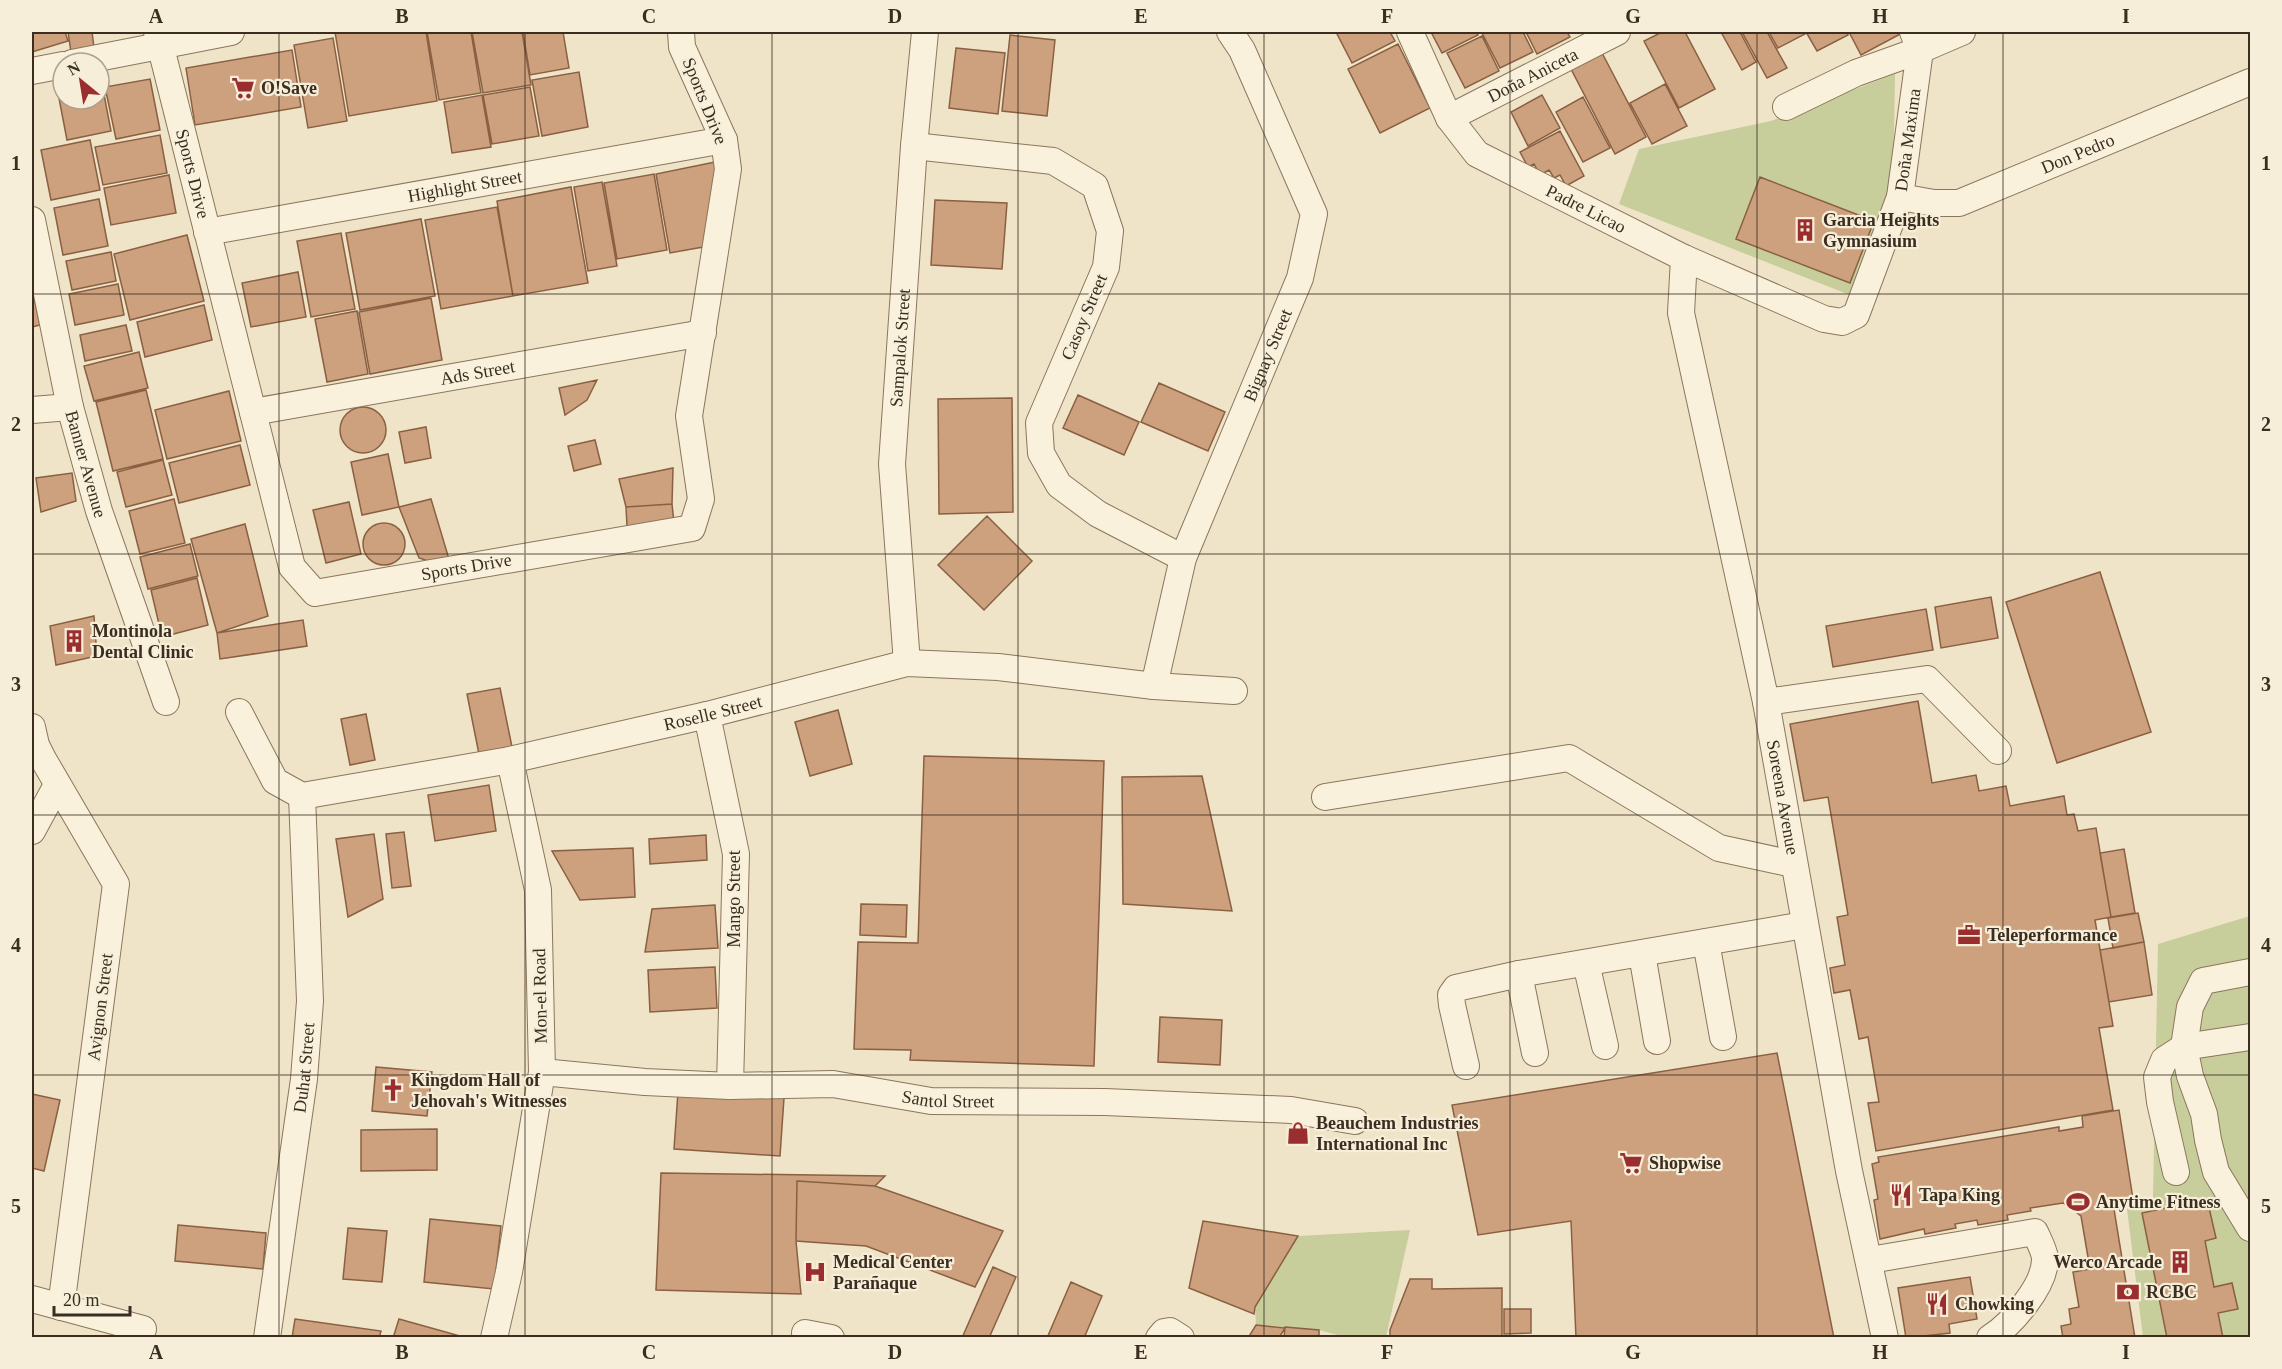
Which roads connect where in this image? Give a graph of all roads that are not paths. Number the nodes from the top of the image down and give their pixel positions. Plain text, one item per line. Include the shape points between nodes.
1 (231, 32) edge
2 (681, 32) edge
3 (925, 32) edge
4 (1230, 32) edge
5 (1410, 32) edge
6 (1617, 32) edge
7 (1962, 32) edge
8 (158, 38) edge
9 (1916, 41) edge
10 (111, 52) edge
11 (51, 67) edge
12 (32, 71) edge
13 (2250, 82) edge
14 (1786, 107) dead end
15 (1449, 118) junction
16 (724, 140) junction
17 (914, 146) junction
18 (1900, 197) junction
19 (32, 220) edge
20 (207, 232) junction
21 (1684, 258) junction
22 (1824, 319) joint
23 (703, 333) junction
24 (70, 407) junction
25 (32, 410) edge
26 (253, 412) junction
27 (1183, 558) junction
28 (907, 663) junction
29 (1154, 686) junction
30 (1234, 691) dead end
31 (166, 702) dead end
32 (1766, 702) junction
33 (239, 711) dead end
34 (707, 715) junction
35 (32, 727) edge
36 (1998, 752) dead end
37 (510, 760) junction
38 (57, 785) junction
39 (302, 796) junction
40 (1325, 797) dead end
41 (32, 831) edge
42 (1794, 864) junction
43 (1804, 925) junction
44 (1706, 942) junction
45 (1642, 954) junction
46 (1586, 963) junction
47 (2250, 972) edge
48 (1519, 974) junction
49 (1723, 1037) dead end
50 (2250, 1037) edge
51 (1657, 1041) dead end
52 (1605, 1046) dead end
53 (2184, 1047) junction
54 (1535, 1053) dead end
55 (1466, 1066) dead end
56 (542, 1072) junction
57 (730, 1086) junction
58 (1355, 1121) dead end
59 (2176, 1172) dead end
60 (2250, 1228) edge
61 (1870, 1260) junction
62 (32, 1299) edge
63 (61, 1307) junction
64 (143, 1329) dead end
65 (805, 1333) dead end
66 (267, 1338) edge
67 (494, 1338) edge
68 (831, 1338) edge
69 (1159, 1338) edge
70 (1181, 1338) edge
71 (1885, 1338) edge
72 (1990, 1338) edge

1 - 8 street
2 - 16 street, Sports Drive via 682,47
3 - 17 street, Sampalok Street
4 - 27 street, Bignay Street via 1242,50 1314,214 1300,278
5 - 15 street, Padre Licao
6 - 15 street, Doña Aniceta
7 - 9 street
8 - 10 street
8 - 20 street, Sports Drive
9 - 14 street
9 - 18 street, Doña Maxima
11 - 12 street
13 - 18 street, Don Pedro via 1959,203
15 - 21 street, Padre Licao via 1477,154
16 - 20 street, Highlight Street
16 - 23 street, Sports Drive via 728,169
17 - 27 street, Casoy Street via 1053,161 1095,186 1110,231 1106,267 1039,423 1041,453 1059,485 1090,508
17 - 28 street, Sampalok Street via 892,464
18 - 22 street, Doña Maxima via 1856,315 1842,322
19 - 24 street, Banner Avenue
20 - 26 street, Sports Drive
21 - 22 street, Padre Licao
21 - 32 street, Soreena Avenue via 1682,312
23 - 26 street, Ads Street
23 - 26 street, Sports Drive via 690,416 701,499 692,528 627,540 315,593 292,567
24 - 25 street
24 - 31 street, Banner Avenue via 99,511
27 - 29 street, Bignay Street
28 - 29 street, Roselle Street via 998,667
28 - 34 street, Roselle Street
29 - 30 street, Roselle Street
32 - 36 street via 1927,679
32 - 42 street, Soreena Avenue
33 - 39 street via 275,781
34 - 37 street, Roselle Street
34 - 57 street, Mango Street via 736,854
35 - 38 street, Avignon Street via 36,745
37 - 39 street, Roselle Street
37 - 56 street, Mon-el Road via 538,890
38 - 41 street
38 - 63 street, Avignon Street via 116,884
39 - 66 street, Duhat Street via 310,1001 304,1079
40 - 42 street via 1569,758 1719,848
42 - 43 street, Soreena Avenue
43 - 44 street
43 - 61 street, Soreena Avenue via 1849,1171
44 - 45 street
44 - 49 street
45 - 46 street
45 - 51 street
46 - 48 street
46 - 52 street
47 - 53 street via 2203,981 2190,1007
48 - 54 street
48 - 55 street via 1456,987 1451,994
50 - 53 street
53 - 59 street via 2164,1060 2157,1077
53 - 60 street via 2217,1172
56 - 57 street, Santol Street
56 - 67 street, Mon-el Road via 509,1272
57 - 58 street, Santol Street via 833,1084 931,1101 1105,1102 1291,1110
61 - 71 street, Soreena Avenue
61 - 72 street via 2035,1232 2045,1258 2039,1279 2024,1308
62 - 63 street
63 - 64 street
65 - 68 street
69 - 70 street via 1170,1332

